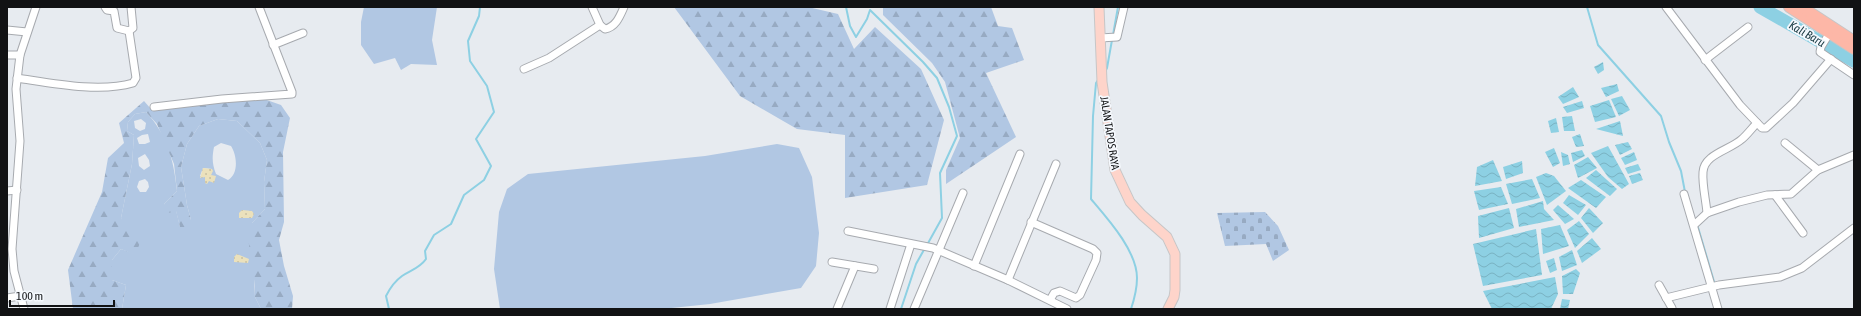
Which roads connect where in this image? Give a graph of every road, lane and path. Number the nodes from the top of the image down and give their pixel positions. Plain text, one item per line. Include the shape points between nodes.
1 (36, 7) edge
2 (105, 7) edge
3 (131, 7) edge
4 (592, 7) edge
5 (624, 7) edge
6 (1099, 7) edge
7 (1124, 7) edge
8 (1666, 7) edge
9 (1789, 7) edge
10 (1802, 7) edge
11 (262, 8) edge
12 (600, 25) junction
13 (1748, 27) dead end
14 (7, 30) edge
15 (129, 31) junction
16 (27, 32) junction
17 (303, 33) dead end
18 (1828, 36) junction
19 (1108, 38) junction
20 (1854, 41) edge
21 (273, 45) junction
22 (1854, 49) edge
23 (7, 55) edge
24 (20, 55) junction
25 (1831, 59) junction
26 (1706, 60) junction
27 (524, 69) dead end
28 (1854, 75) edge
29 (17, 78) junction
30 (154, 107) dead end
31 (1757, 123) junction
32 (1785, 143) dead end
33 (1020, 154) dead end
34 (1854, 155) edge
35 (1056, 164) dead end
36 (1818, 170) junction
37 (17, 190) junction
38 (7, 191) edge
39 (963, 193) dead end
40 (1684, 194) dead end
41 (1791, 194) junction
42 (1775, 195) junction
43 (1783, 206) junction
44 (1705, 215) junction
45 (1031, 222) junction
46 (1695, 224) junction
47 (1854, 228) edge
48 (848, 231) dead end
49 (1803, 233) dead end
50 (911, 244) junction
51 (936, 250) junction
52 (832, 262) dead end
53 (855, 266) junction
54 (974, 266) junction
55 (874, 269) dead end
56 (1008, 280) junction
57 (1659, 285) dead end
58 (1715, 286) junction
59 (20, 296) junction
60 (7, 298) edge
61 (1666, 298) junction
62 (1050, 300) junction
63 (1672, 308) edge
64 (24, 309) edge
65 (837, 309) edge
66 (890, 309) edge
67 (914, 309) edge
68 (1066, 309) edge
69 (1168, 309) edge
70 (1718, 309) edge

1 - 16 street
2 - 15 street via 114,11 117,28
3 - 15 street via 134,28
4 - 12 street
5 - 12 street via 617,21 609,28 605,29
6 - 19 main road, JALAN TAPOS RAYA
7 - 19 street via 1118,35
8 - 26 street
9 - 18 highway
10 - 20 highway
11 - 21 street
12 - 27 street via 549,58
13 - 26 street
14 - 16 street
15 - 29 street via 136,78 133,83 90,86
16 - 24 street
17 - 21 street
18 - 22 highway
18 - 25 street via 1820,52
19 - 69 main road, JALAN TAPOS RAYA via 1102,77 1114,170 1130,202 1167,237 1175,254 1175,290
21 - 30 street via 292,94
23 - 24 street
24 - 29 street
25 - 28 street
25 - 31 street via 1793,103 1766,128
26 - 31 street
29 - 37 street via 20,141
31 - 44 street via 1742,139 1712,157 1705,165
32 - 36 street
33 - 54 street
34 - 36 street
35 - 45 street
36 - 41 street
37 - 38 street
37 - 59 street via 12,249
39 - 51 street
40 - 46 street
41 - 42 street
41 - 43 street
42 - 43 street
42 - 44 street via 1750,199
43 - 49 street
44 - 46 street
45 - 56 street
45 - 62 street via 1097,253 1080,295 1076,298 1060,291 1054,293
46 - 58 street
47 - 58 street via 1802,268 1780,277
48 - 50 street
50 - 51 street
50 - 66 street
51 - 54 street
51 - 67 street
52 - 53 street
53 - 55 street
53 - 65 street
54 - 56 street
56 - 62 street
57 - 61 street
58 - 61 street
58 - 70 street
59 - 60 street
59 - 64 street
61 - 63 street
62 - 68 street

